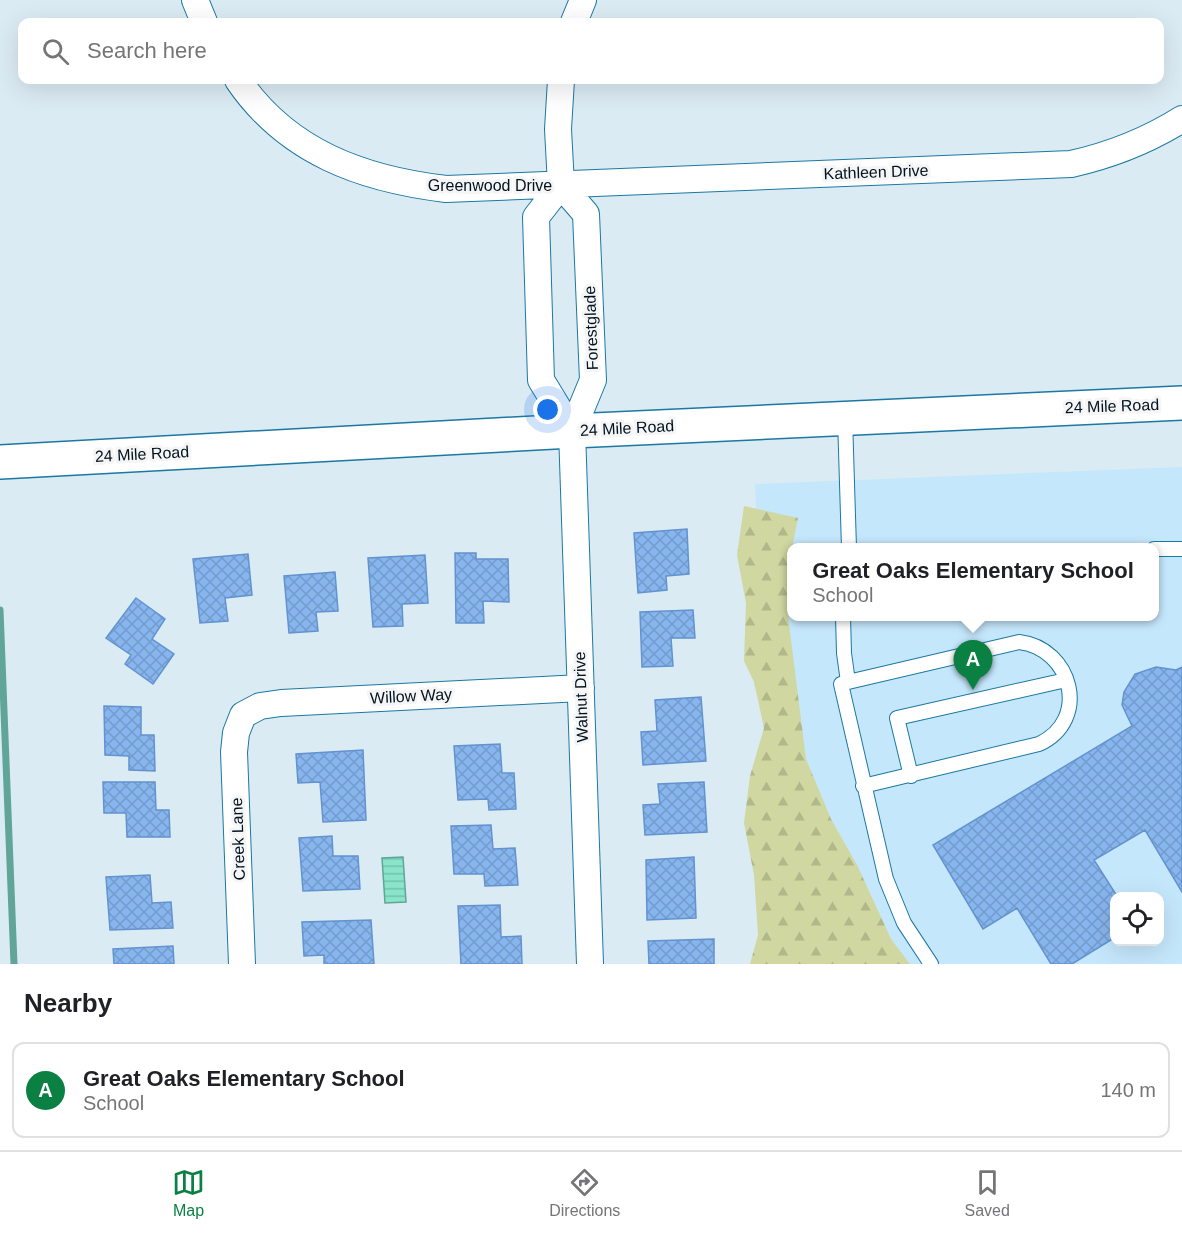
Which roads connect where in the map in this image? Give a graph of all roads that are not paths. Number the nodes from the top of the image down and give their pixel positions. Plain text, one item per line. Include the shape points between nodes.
1 (195, 0) edge
2 (583, 0) edge
3 (202, 18) edge
4 (576, 18) edge
5 (241, 84) edge
6 (561, 84) edge
7 (1182, 119) edge
8 (561, 185) junction
9 (1182, 404) edge
10 (845, 418) junction
11 (572, 431) junction
12 (0, 462) edge
13 (849, 543) edge
14 (1159, 549) edge
15 (1182, 549) edge
16 (843, 621) edge
17 (1066, 680) junction
18 (848, 682) junction
19 (581, 688) junction
20 (243, 715) joint
21 (911, 776) junction
22 (863, 786) junction
23 (242, 964) edge
24 (590, 964) edge
25 (931, 964) edge

1 - 3 street
2 - 4 street
5 - 8 street, Greenwood Drive via 256,106 289,135 353,168 413,185 446,189
6 - 8 street
7 - 8 street, Kathleen Drive via 1134,146 1071,164
8 - 11 street, Forestglade via 586,214 593,380
8 - 11 street via 536,217 541,380
9 - 10 street, 24 Mile Road
10 - 11 street, 24 Mile Road
10 - 13 lane
11 - 12 street, 24 Mile Road
11 - 19 street, Walnut Drive
14 - 15 lane
16 - 18 lane
17 - 18 lane via 1054,658 1033,645 1019,642
17 - 21 lane via 1069,711 1064,726 1053,737 1039,744
17 - 21 lane via 897,718
18 - 22 lane via 840,684
19 - 20 street, Willow Way via 281,703 260,706
19 - 24 street, Walnut Drive
20 - 23 street, Creek Lane via 234,752
21 - 22 lane
22 - 25 lane via 886,879 904,923

